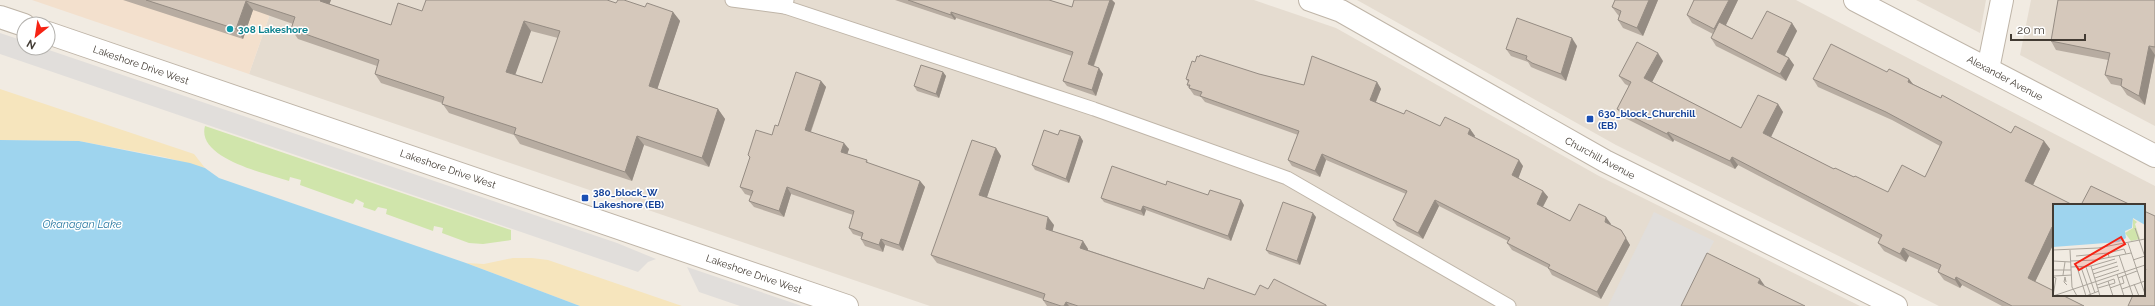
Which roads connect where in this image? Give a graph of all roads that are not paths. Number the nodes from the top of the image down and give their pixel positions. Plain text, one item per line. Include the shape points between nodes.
1 (732, 0) edge
2 (1310, 0) edge
3 (1855, 0) edge
4 (2002, 0) edge
5 (786, 3) edge
6 (0, 16) edge
7 (16, 22) edge
8 (56, 36) edge
9 (1988, 69) junction
10 (2155, 156) edge
11 (847, 306) edge
12 (1509, 306) edge
13 (1896, 306) edge

1 - 5 lane
2 - 13 street, Churchill Avenue via 1342,11 1605,161
3 - 9 street, Alexander Avenue
4 - 9 street
5 - 12 lane via 1287,178
6 - 7 street
8 - 11 street, Lakeshore Drive West
9 - 10 street, Alexander Avenue

